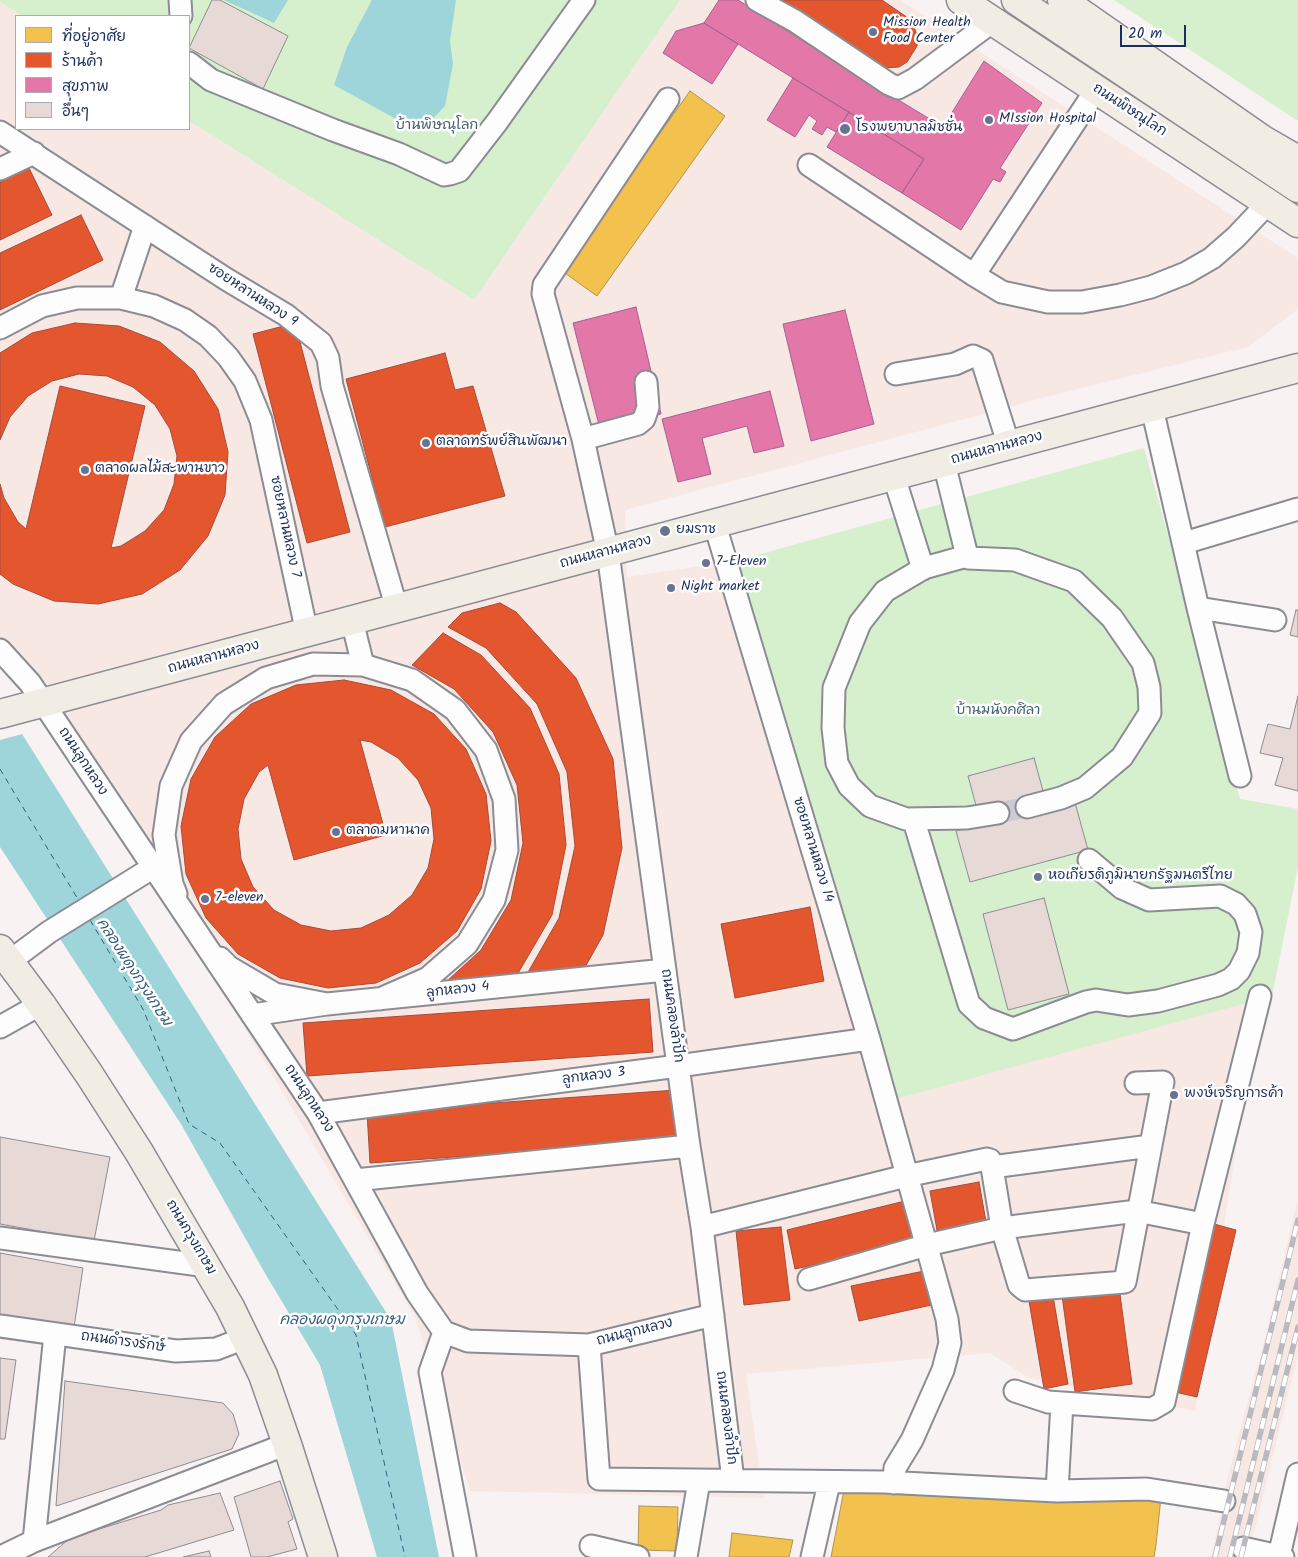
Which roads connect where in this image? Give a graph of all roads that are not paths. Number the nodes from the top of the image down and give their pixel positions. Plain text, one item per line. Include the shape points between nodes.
1 (180, 0) edge
2 (584, 0) edge
3 (757, 0) edge
4 (961, 0) edge
5 (1016, 0) edge
6 (1062, 0) edge
7 (181, 15) edge
8 (992, 21) junction
9 (190, 64) edge
10 (1096, 90) junction
11 (668, 99) dead end
12 (0, 132) edge
13 (34, 154) junction
14 (1298, 160) edge
15 (809, 166) dead end
16 (0, 169) edge
17 (1298, 188) edge
18 (1268, 203) junction
19 (1298, 222) edge
20 (145, 226) junction
21 (974, 275) junction
22 (121, 298) junction
23 (0, 328) edge
24 (1298, 368) edge
25 (896, 374) dead end
26 (646, 382) dead end
27 (1152, 408) junction
28 (583, 439) junction
29 (1010, 446) junction
30 (944, 463) junction
31 (894, 477) junction
32 (1298, 509) edge
33 (715, 525) junction
34 (1184, 543) junction
35 (608, 553) junction
36 (967, 556) junction
37 (923, 569) junction
38 (1198, 608) junction
39 (396, 609) junction
40 (1275, 620) dead end
41 (352, 621) junction
42 (307, 633) junction
43 (0, 650) edge
44 (363, 665) junction
45 (43, 703) junction
46 (7, 712) edge
47 (1240, 776) dead end
48 (1028, 807) tunnel mouth
49 (998, 813) tunnel mouth
50 (914, 821) junction
51 (1089, 860) dead end
52 (152, 868) junction
53 (193, 929) junction
54 (5, 955) edge
55 (665, 970) junction
56 (1260, 996) dead end
57 (380, 999) junction
58 (41, 1004) junction
59 (327, 1004) junction
60 (252, 1015) junction
61 (0, 1027) edge
62 (869, 1039) junction
63 (678, 1066) junction
64 (1136, 1083) dead end
65 (318, 1112) junction
66 (689, 1146) junction
67 (1150, 1146) junction
68 (992, 1167) junction
69 (906, 1176) junction
70 (355, 1180) junction
71 (1137, 1212) junction
72 (1203, 1224) junction
73 (702, 1227) junction
74 (1002, 1228) junction
75 (0, 1238) edge
76 (927, 1245) junction
77 (207, 1266) junction
78 (809, 1279) dead end
79 (712, 1315) junction
80 (0, 1326) edge
81 (444, 1332) junction
82 (55, 1334) junction
83 (245, 1338) junction
84 (589, 1344) junction
85 (1015, 1391) dead end
86 (1062, 1403) junction
87 (288, 1444) junction
88 (1298, 1474) edge
89 (733, 1480) junction
90 (699, 1481) junction
91 (829, 1483) junction
92 (894, 1483) junction
93 (1057, 1491) junction
94 (1224, 1501) dead end
95 (34, 1541) junction
96 (591, 1546) dead end
97 (1243, 1548) dead end
98 (465, 1556) edge
99 (1281, 1556) edge
100 (1, 1557) edge
101 (323, 1557) edge
102 (638, 1557) edge
103 (686, 1557) edge
104 (812, 1557) edge

1 - 7 street
2 - 9 street via 497,122 459,171 450,174 212,80
3 - 8 street via 898,88 915,79
4 - 8 main road, ถนนพิษณุโลก
5 - 17 main road
6 - 14 main road via 1263,140
8 - 10 main road, ถนนพิษณุโลก
10 - 18 main road, ถนนพิษณุโลก
10 - 21 street
11 - 28 street, ถนนคลองลำปัก via 544,285 543,294
12 - 13 street, ซอยหลานหลวง 9
13 - 16 street
13 - 20 street, ซอยหลานหลวง 9
15 - 21 street
18 - 19 main road, ถนนพิษณุโลก
18 - 21 street via 1212,258 1186,273 1120,295 1082,302 1048,302 1002,292
20 - 22 street
20 - 39 street, ซอยหลานหลวง 9 via 286,315 321,343 328,358 332,386
22 - 23 street, ซอยหลานหลวง 7 via 77,298 51,304
22 - 42 street, ซอยหลานหลวง 7 via 154,306 185,320 208,336 245,381 261,420
24 - 27 main road, ถนนหลานหลวง
25 - 29 street via 955,364 973,356 982,360
26 - 28 street via 648,408 644,419 638,424
27 - 29 main road, ถนนหลานหลวง
27 - 34 street
28 - 35 street, ถนนคลองลำปัก
29 - 30 main road, ถนนหลานหลวง
30 - 31 main road, ถนนหลานหลวง
30 - 36 street
31 - 33 main road, ถนนหลานหลวง
31 - 37 street
32 - 34 street
33 - 35 main road, ถนนหลานหลวง
33 - 62 street, ซอยหลานหลวง 14
34 - 38 street
35 - 39 main road, ถนนหลานหลวง
35 - 55 street, ถนนคลองลำปัก
36 - 37 street
36 - 48 street via 1015,560 1074,581 1112,618 1143,663 1149,687 1150,713 1122,756 1085,788
37 - 50 street via 885,591 860,623 834,688 833,728 837,763 849,786 870,806
38 - 40 street
38 - 47 street
39 - 41 main road, ถนนหลานหลวง
41 - 42 main road, ถนนหลานหลวง
41 - 44 street
42 - 45 main road, ถนนหลานหลวง
43 - 45 street, ถนนลูกหลวง via 30,683
44 - 53 street via 313,664 266,678 224,704 191,741 171,786 164,835 172,884
44 - 57 street via 412,680 455,710 486,750 504,799 507,850 494,900 467,944 428,978
45 - 46 main road, ถนนหลานหลวง
45 - 52 street, ถนนลูกหลวง
49 - 50 street
50 - 51 street via 969,1004 984,1018 1013,1029 1096,1000 1128,1005 1158,1001 1218,985 1239,971 1248,953 1251,932 1245,914 1236,904 1220,896 1149,900 1122,888
52 - 53 street, ถนนลูกหลวง
52 - 54 street via 49,932
53 - 59 street via 229,967 275,994
53 - 60 street, ถนนลูกหลวง
54 - 58 main road, ถนนกรุงเกษม
55 - 57 street, ลูกหลวง 4
55 - 63 street, ถนนคลองลำปัก
56 - 72 street
57 - 59 street, ลูกหลวง 4
58 - 61 street
58 - 77 main road, ถนนกรุงเกษม via 114,1113
59 - 60 street, ลูกหลวง 4
60 - 65 street, ถนนลูกหลวง
62 - 63 street, ลูกหลวง 3
62 - 69 street, ซอยหลานหลวง 14
63 - 65 street, ลูกหลวง 3
63 - 66 street, ถนนคลองลำปัก
64 - 67 street via 1163,1082
65 - 70 street, ถนนลูกหลวง
66 - 70 street
66 - 73 street, ถนนคลองลำปัก
67 - 68 street
67 - 71 street
68 - 69 street via 987,1159
68 - 74 street
69 - 73 street
69 - 76 street, ซอยหลานหลวง 14
70 - 81 street, ถนนลูกหลวง via 417,1293
71 - 72 street
71 - 74 street
71 - 74 street via 1125,1282 1025,1290 1019,1285
72 - 86 street via 1164,1402 1152,1409
73 - 79 street, ถนนคลองลำปัก
74 - 76 street
75 - 77 street
76 - 78 street
76 - 92 street, ซอยหลานหลวง 14 via 947,1319 950,1343 943,1370 896,1468
77 - 83 main road, ถนนกรุงเกษม
79 - 84 street, ถนนลูกหลวง
79 - 89 street, ถนนคลองลำปัก
80 - 82 street, ถนนดำรงรักษ์
81 - 84 street, ถนนลูกหลวง via 468,1341
81 - 98 street via 430,1372
82 - 83 street, ถนนดำรงรักษ์ via 190,1351 216,1349
82 - 95 street
83 - 87 main road, ถนนกรุงเกษม
84 - 90 street via 599,1479
85 - 86 street
86 - 93 street
87 - 95 street
87 - 101 main road, ถนนกรุงเกษม
88 - 99 street
89 - 90 street
89 - 91 street
90 - 103 street
91 - 92 street
91 - 104 street
92 - 93 street
93 - 94 street via 1147,1489
95 - 100 street
96 - 102 street
97 - 99 street

